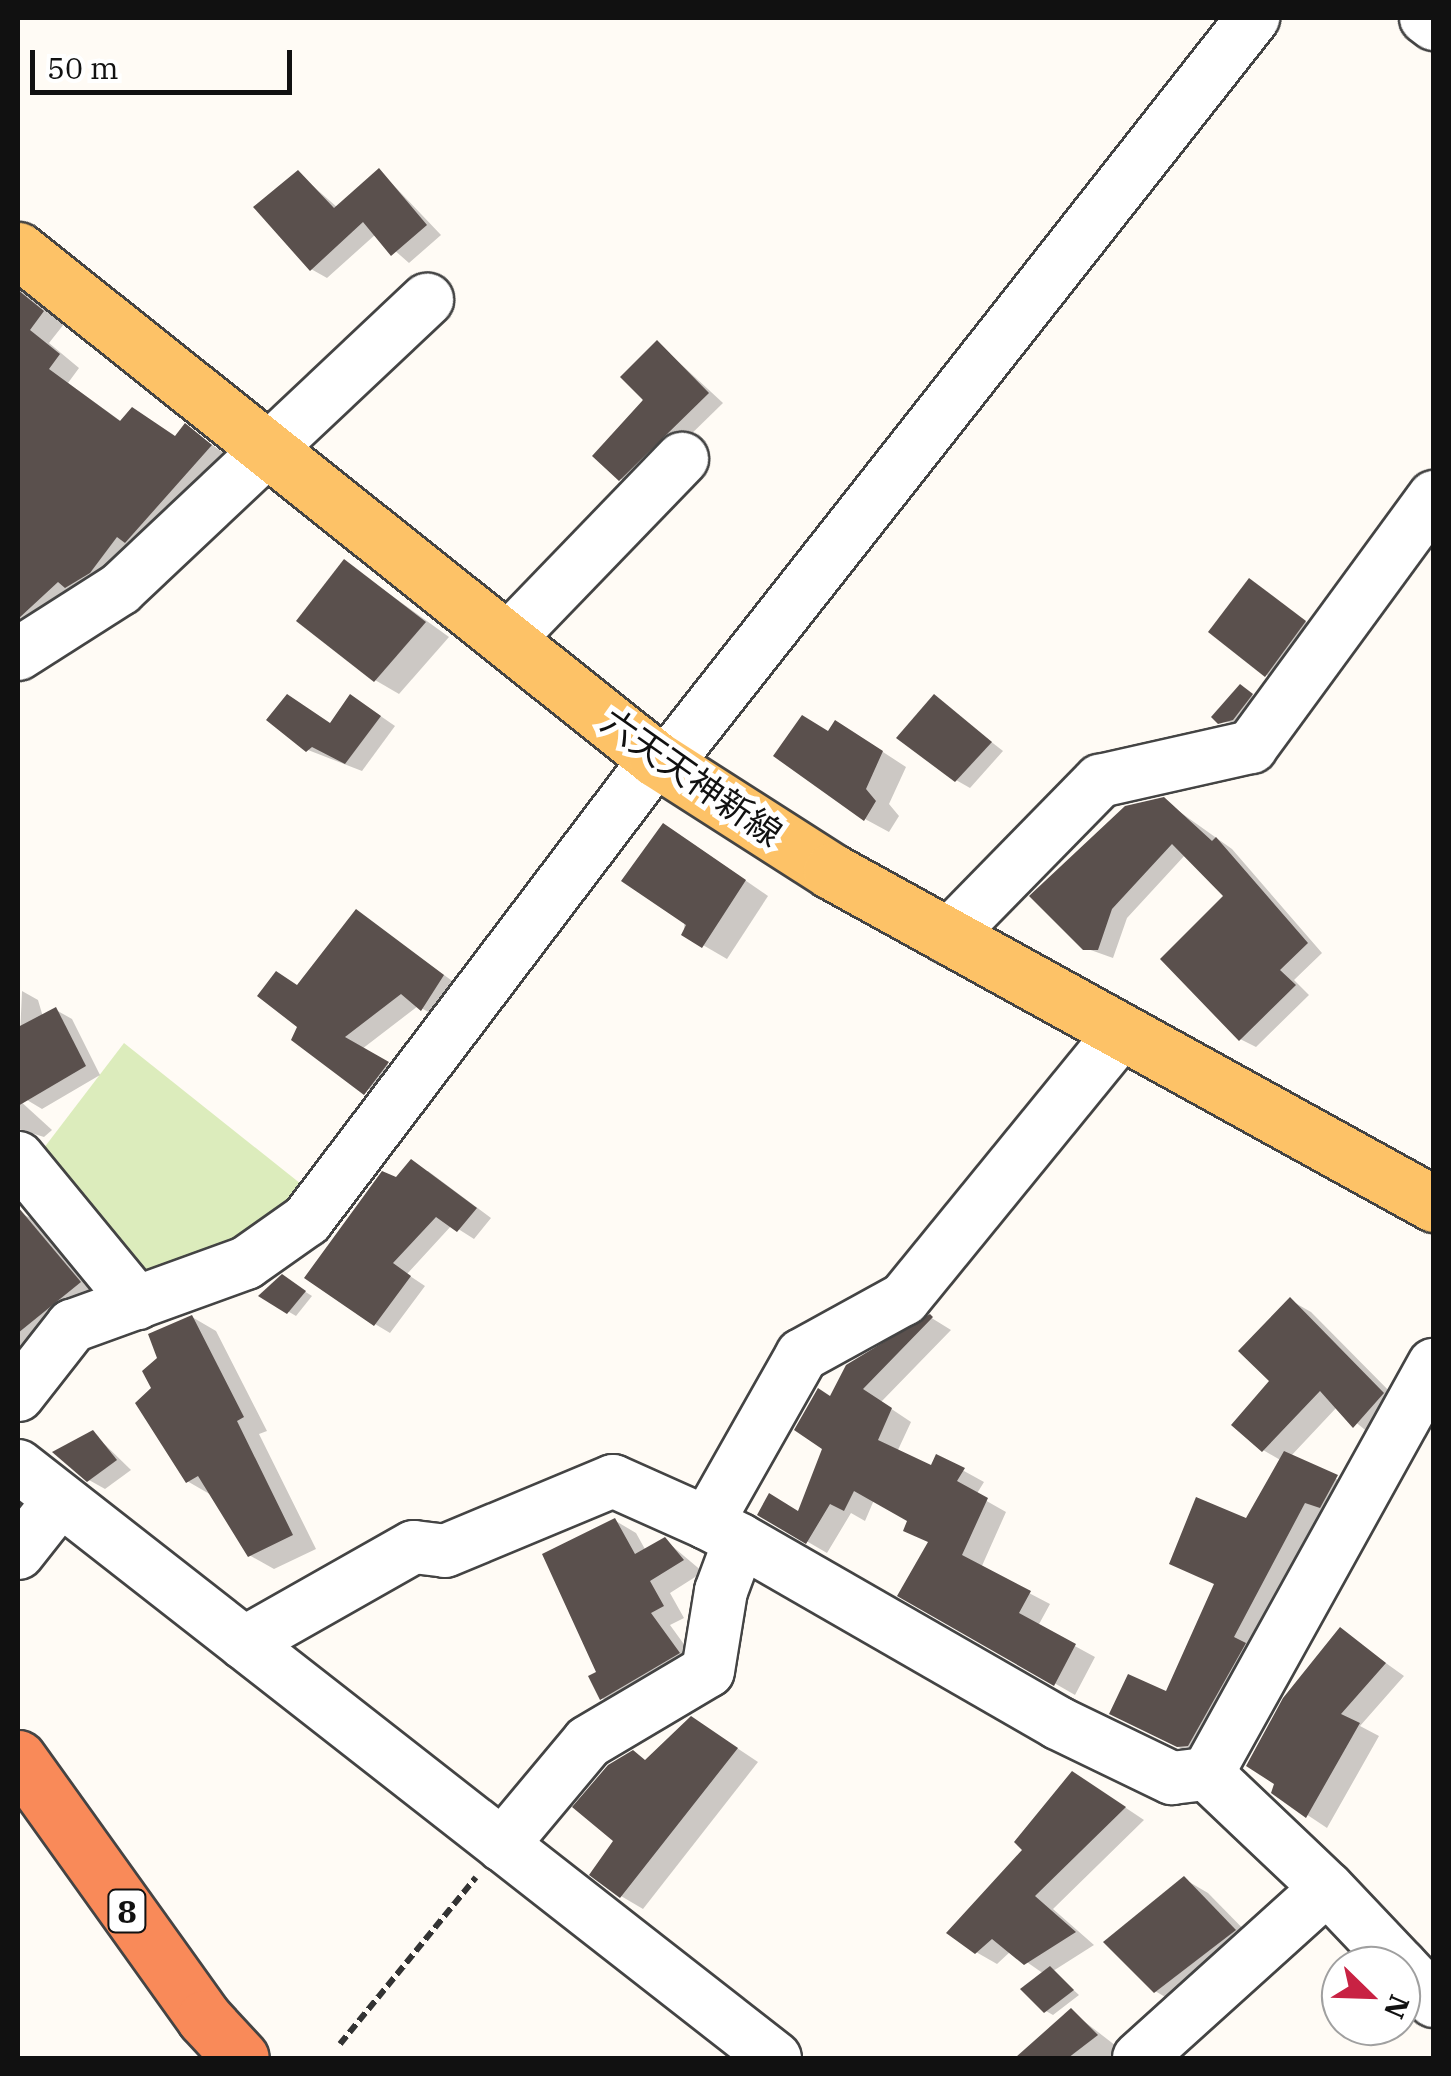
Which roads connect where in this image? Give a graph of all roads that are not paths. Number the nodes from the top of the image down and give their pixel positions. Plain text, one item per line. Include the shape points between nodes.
1 (1254, 18) edge
2 (1426, 18) edge
3 (1434, 24) edge
4 (18, 250) edge
5 (427, 300) dead end
6 (267, 449) junction
7 (682, 458) dead end
8 (1434, 498) edge
9 (506, 640) junction
10 (18, 654) edge
11 (661, 762) junction
12 (947, 937) junction
13 (1120, 1034) junction
14 (18, 1158) edge
15 (1434, 1204) edge
16 (137, 1302) junction
17 (1434, 1366) edge
18 (18, 1395) edge
19 (18, 1466) edge
20 (60, 1500) junction
21 (723, 1532) junction
22 (18, 1553) edge
23 (244, 1643) junction
24 (18, 1758) edge
25 (1207, 1774) junction
26 (502, 1845) junction
27 (1328, 1888) junction
28 (1382, 1946) edge
29 (241, 2058) edge
30 (775, 2058) edge
31 (1139, 2058) edge

1 - 11 street
2 - 3 street
4 - 6 main road, 六天天神新線
5 - 6 street
6 - 9 main road, 六天天神新線
6 - 10 street via 120,590
7 - 9 street
8 - 12 street via 1251,747 1100,780
9 - 11 main road, 六天天神新線
11 - 12 main road, 六天天神新線
11 - 16 street via 307,1220 246,1263
12 - 13 main road, 六天天神新線
13 - 15 main road, 六天天神新線
13 - 21 street via 904,1299 802,1356
14 - 16 street
16 - 18 street via 72,1326
17 - 25 street
19 - 20 street
20 - 22 street
20 - 23 street
21 - 23 street via 612,1481 445,1551 414,1547
21 - 25 street via 1058,1724 1172,1778
21 - 26 street via 708,1670 588,1742
23 - 26 street
24 - 29 highway, 8 via 204,2018
25 - 27 street
26 - 30 street
27 - 28 street
27 - 31 street

